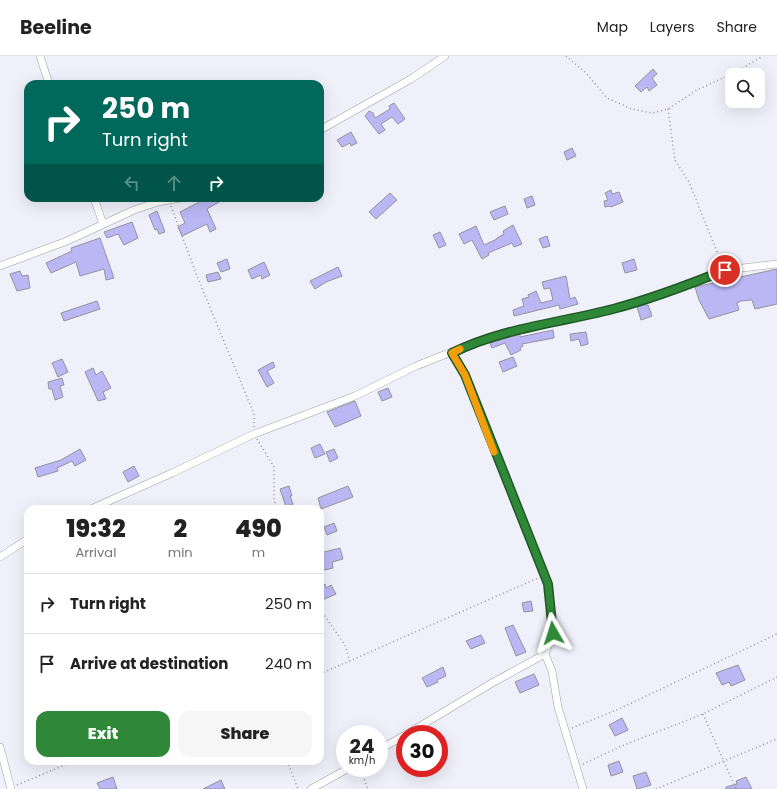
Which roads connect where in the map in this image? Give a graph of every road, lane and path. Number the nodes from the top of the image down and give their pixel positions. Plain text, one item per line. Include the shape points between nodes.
1 (40, 56) edge
2 (445, 56) edge
3 (566, 56) edge
4 (763, 56) edge
5 (48, 80) edge
6 (668, 109) junction
7 (324, 128) edge
8 (95, 202) edge
9 (158, 202) edge
10 (169, 202) edge
11 (103, 224) junction
12 (777, 264) edge
13 (0, 266) edge
14 (725, 270) junction
15 (452, 353) junction
16 (254, 434) junction
17 (101, 505) edge
18 (276, 505) edge
19 (24, 542) edge
20 (0, 557) edge
21 (544, 575) junction
22 (324, 614) edge
23 (777, 634) edge
24 (545, 654) junction
25 (350, 662) junction
26 (324, 672) edge
27 (777, 677) edge
28 (703, 714) junction
29 (421, 725) edge
30 (566, 730) junction
31 (777, 739) edge
32 (0, 747) edge
33 (725, 761) junction
34 (65, 765) edge
35 (288, 765) edge
36 (577, 767) junction
37 (336, 775) edge
38 (363, 777) edge
39 (11, 788) edge
40 (298, 789) edge
41 (311, 789) edge
42 (368, 789) edge
43 (583, 789) edge
44 (656, 789) edge
45 (736, 789) edge

1 - 5 street
2 - 7 street via 411,79
3 - 6 path via 585,72 606,98 632,109 652,113
4 - 6 path via 697,90
6 - 14 path via 675,160 689,182
8 - 11 street
9 - 11 street
10 - 16 path via 254,414
11 - 13 street via 67,241
12 - 14 street
14 - 15 street via 659,295 612,309 503,333
15 - 16 street via 416,366 355,396
15 - 21 street via 465,375
16 - 17 street
16 - 18 path via 274,467
19 - 20 street
21 - 24 street via 548,584 553,633
21 - 25 path
22 - 25 path via 345,645
23 - 30 path
24 - 29 street
24 - 30 street via 552,671 558,707
25 - 26 path
27 - 28 path
28 - 33 path
28 - 36 path via 624,745
30 - 36 street
31 - 33 path
32 - 39 street
33 - 44 path
33 - 45 path
34 - 39 path
35 - 40 path
36 - 43 street
37 - 41 street
38 - 42 path

